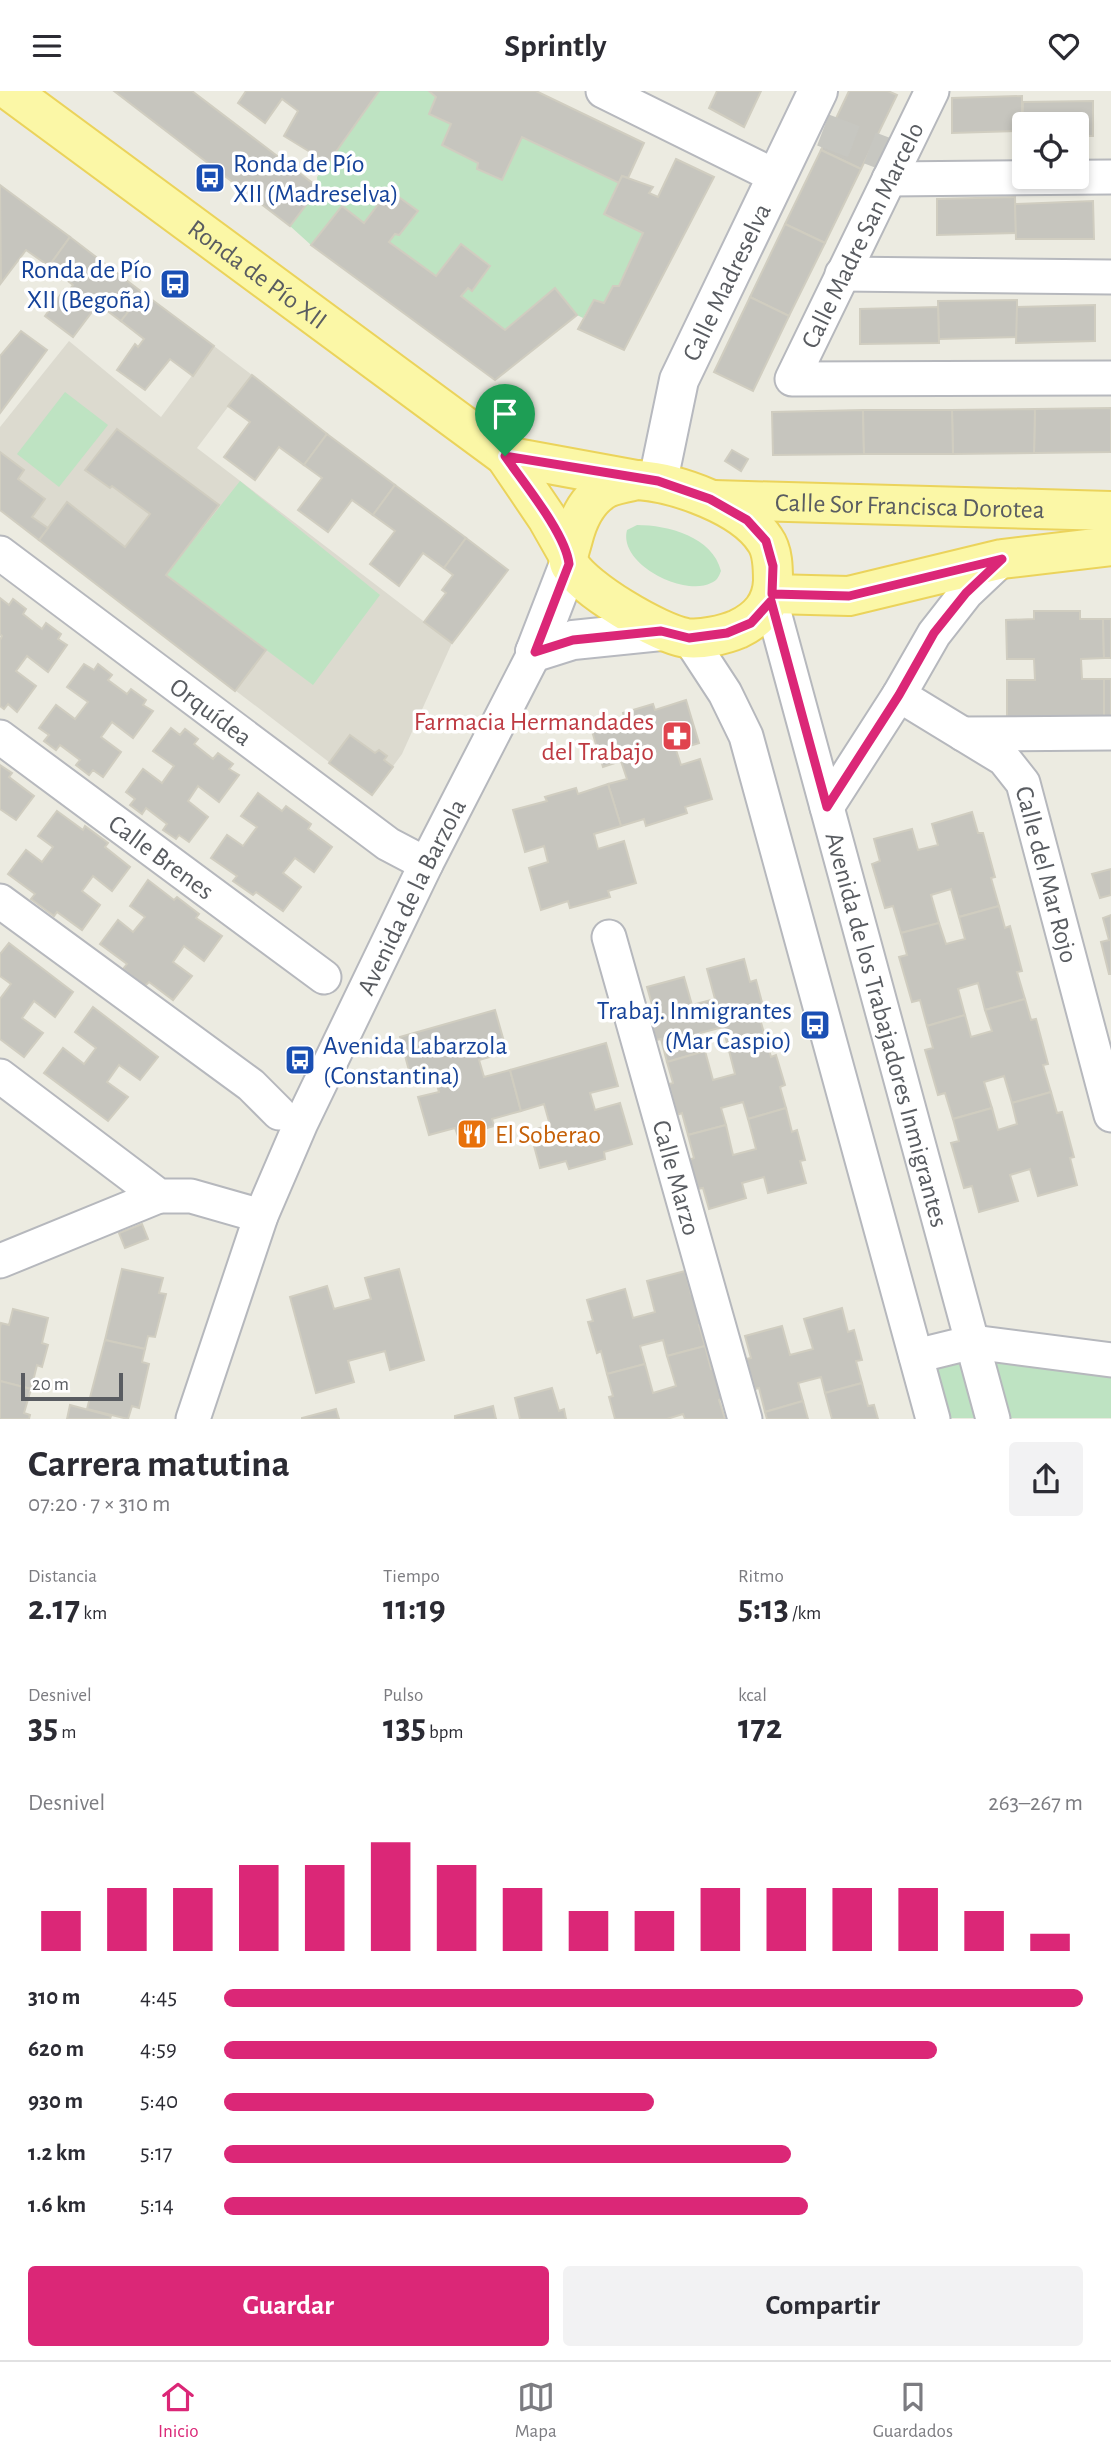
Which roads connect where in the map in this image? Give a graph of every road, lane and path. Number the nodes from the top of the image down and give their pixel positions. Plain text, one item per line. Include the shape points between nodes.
1 (10, 91) edge
2 (818, 91) edge
3 (932, 91) edge
4 (615, 94) edge
5 (777, 177) junction
6 (1111, 177) edge
7 (889, 179) junction
8 (842, 274) junction
9 (1111, 277) edge
10 (1111, 378) edge
11 (505, 456) junction
12 (648, 481) junction
13 (710, 499) junction
14 (1111, 511) edge
15 (1111, 546) edge
16 (0, 553) edge
17 (1002, 559) junction
18 (569, 560) junction
19 (772, 597) junction
20 (675, 634) junction
21 (535, 652) junction
22 (899, 695) junction
23 (1111, 733) edge
24 (963, 734) junction
25 (0, 737) edge
26 (827, 807) junction
27 (426, 865) junction
28 (0, 901) edge
29 (608, 937) dead end
30 (324, 977) dead end
31 (0, 1076) edge
32 (279, 1113) dead end
33 (1111, 1115) edge
34 (159, 1196) junction
35 (261, 1216) junction
36 (0, 1261) edge
37 (973, 1342) junction
38 (916, 1356) junction
39 (1111, 1360) edge
40 (193, 1419) edge
41 (745, 1419) edge
42 (933, 1419) edge
43 (993, 1419) edge

1 - 11 main road, Ronda de Pío XII
2 - 5 street, Calle Madreselva
3 - 7 street, Calle Madre San Marcelo
4 - 5 street
5 - 12 street, Calle Madreselva via 679,380
6 - 7 street
7 - 8 street, Calle Madre San Marcelo
8 - 9 street
8 - 10 street, Calle Madre San Marcelo via 792,379
11 - 12 main road, Ronda de Pío XII
11 - 18 main road, Ronda de Pío XII
12 - 13 main road
12 - 18 main road via 608,488 591,502 576,527
13 - 14 main road, Calle Sor Francisca Dorotea
13 - 19 main road via 747,520 766,541 773,566
15 - 17 main road, Calle Sor Francisca Dorotea
16 - 27 street, Orquídea via 388,844
17 - 19 main road, Calle Sor Francisca Dorotea via 849,596
17 - 22 street via 966,593 934,633
18 - 20 main road via 593,589
18 - 21 street, Avenida de la Barzola
19 - 20 main road via 751,623 727,633
19 - 26 street, Avenida de los Trabajadores Inmigrantes
20 - 21 street via 573,640
20 - 38 street via 725,693 746,736
21 - 27 street, Avenida de la Barzola
22 - 24 street, Calle del Mar Rojo
22 - 26 street
23 - 24 street
24 - 33 street, Calle del Mar Rojo via 1004,759 1023,783
25 - 30 street, Calle Brenes
26 - 37 street, Avenida de los Trabajadores Inmigrantes
27 - 35 street, Avenida de la Barzola
28 - 32 street via 251,1085
29 - 41 street, Calle Marzo
31 - 34 street
34 - 35 street via 191,1196
34 - 36 street
35 - 40 street, Avenida de la Barzola
37 - 38 street
37 - 39 street
37 - 43 street, Avenida de los Trabajadores Inmigrantes
38 - 42 street

